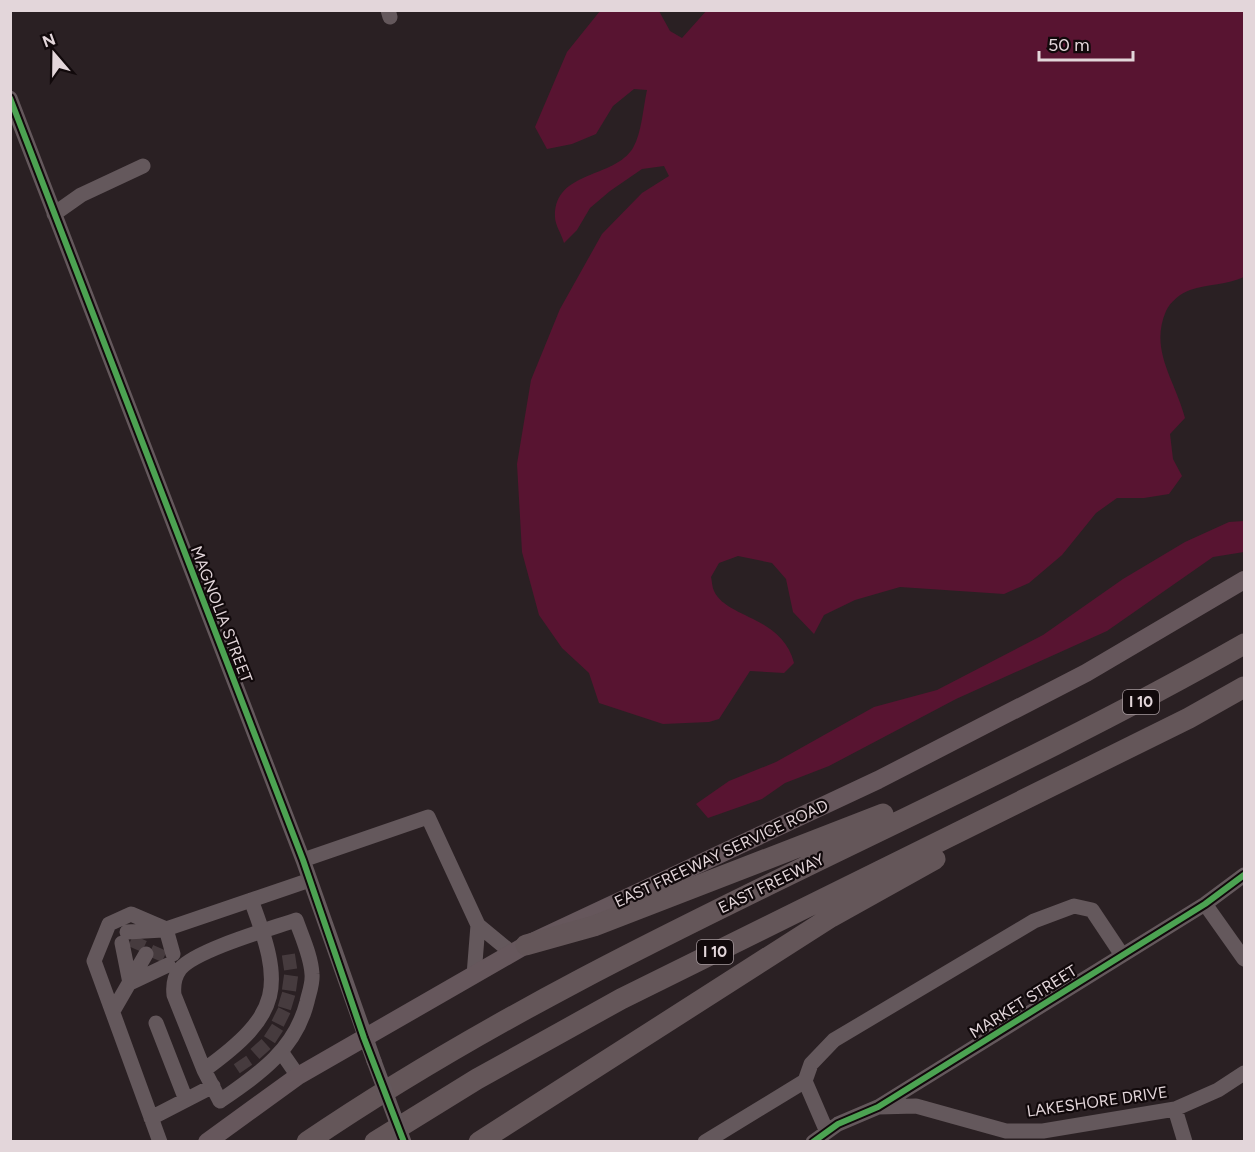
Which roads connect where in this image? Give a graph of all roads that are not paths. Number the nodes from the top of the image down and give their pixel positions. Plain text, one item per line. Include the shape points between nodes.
1 (10, 98) edge
2 (143, 166) dead end
3 (54, 214) junction
4 (1245, 579) edge
5 (1245, 644) edge
6 (1245, 687) edge
7 (1034, 753) junction
8 (1064, 779) junction
9 (303, 860) junction
10 (1245, 875) edge
11 (310, 880) junction
12 (251, 900) junction
13 (1205, 904) junction
14 (478, 925) junction
15 (166, 930) junction
16 (263, 932) junction
17 (148, 949) junction
18 (519, 949) junction
19 (1122, 955) junction
20 (1245, 959) edge
21 (340, 968) junction
22 (474, 975) junction
23 (130, 983) junction
24 (282, 1008) junction
25 (113, 1011) junction
26 (156, 1023) dead end
27 (364, 1038) junction
28 (243, 1064) junction
29 (204, 1070) junction
30 (1245, 1073) edge
31 (298, 1076) junction
32 (805, 1081) junction
33 (213, 1086) junction
34 (186, 1100) junction
35 (878, 1107) junction
36 (1175, 1109) junction
37 (151, 1118) junction
38 (827, 1132) junction
39 (160, 1142) edge
40 (207, 1142) edge
41 (307, 1142) edge
42 (375, 1142) edge
43 (404, 1142) edge
44 (479, 1142) edge
45 (705, 1142) edge
46 (813, 1142) edge
47 (1185, 1142) edge

1 - 3 street, MAGNOLIA STREET
2 - 3 street via 81,195
3 - 9 street, MAGNOLIA STREET
4 - 18 main road, EAST FREEWAY SERVICE ROAD via 1086,673 888,775
5 - 7 highway, EAST FREEWAY / I 10 via 1141,702
6 - 8 highway, I 10
7 - 18 highway via 594,926
7 - 41 highway, EAST FREEWAY / I 10 via 551,995
8 - 42 highway, I 10 via 621,999 477,1079
8 - 44 highway via 958,846 831,917
9 - 11 street, MAGNOLIA STREET
9 - 14 street via 428,817
10 - 13 street, MARKET STREET
11 - 12 street
11 - 21 street, MAGNOLIA STREET
12 - 15 street
12 - 16 street
13 - 19 street, MARKET STREET
13 - 20 street
14 - 18 street
14 - 22 street
15 - 17 street
15 - 17 street
15 - 17 street
15 - 25 street via 130,914 109,924 94,961
16 - 24 street
16 - 24 street via 296,920
16 - 29 street via 193,958 179,971 173,985
17 - 23 street
17 - 23 street
17 - 23 street
18 - 22 main road, EAST FREEWAY SERVICE ROAD
19 - 32 street via 1092,910 1074,906 1035,921 834,1040 811,1064
19 - 35 street, MARKET STREET
21 - 24 street
21 - 27 street, MAGNOLIA STREET
22 - 27 main road, EAST FREEWAY SERVICE ROAD
23 - 25 street
24 - 28 street
24 - 28 street
24 - 31 street
25 - 37 street
26 - 34 street
27 - 31 main road, EAST FREEWAY SERVICE ROAD
27 - 43 street, MAGNOLIA STREET, bridge
28 - 29 street
28 - 33 street via 220,1101
29 - 33 street
30 - 36 street, LAKESHORE DRIVE
31 - 40 main road, EAST FREEWAY SERVICE ROAD
32 - 38 street
32 - 45 street
33 - 34 street
34 - 37 street
35 - 36 street, LAKESHORE DRIVE via 916,1106 1006,1131 1043,1131
35 - 38 street, MARKET STREET
36 - 47 street
37 - 39 street
38 - 46 street, MARKET STREET

